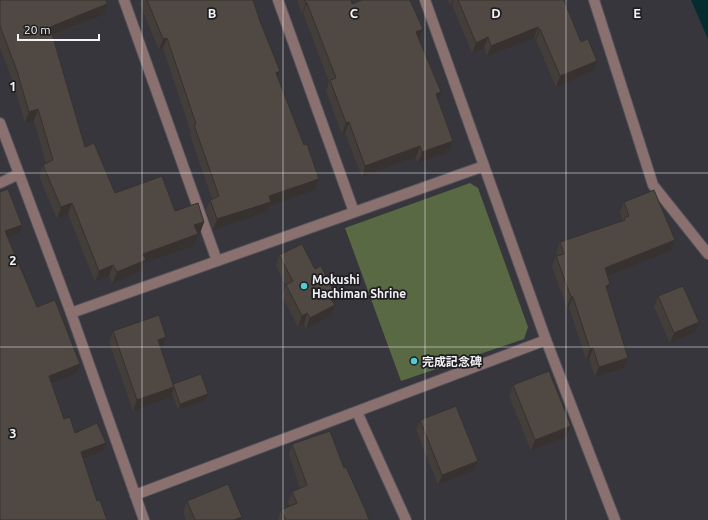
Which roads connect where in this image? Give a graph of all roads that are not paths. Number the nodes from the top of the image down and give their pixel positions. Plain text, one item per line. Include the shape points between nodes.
1 (124, 0) edge
2 (278, 0) edge
3 (425, 0) edge
4 (594, 0) edge
5 (0, 123) edge
6 (484, 166) junction
7 (19, 174) junction
8 (0, 183) edge
9 (354, 212) junction
10 (708, 254) edge
11 (217, 261) junction
12 (71, 313) junction
13 (546, 340) junction
14 (357, 412) junction
15 (135, 495) junction
16 (144, 520) edge
17 (406, 520) edge
18 (615, 520) edge

1 - 11 street
2 - 9 street
3 - 6 street
4 - 10 street via 653,185
5 - 7 street
6 - 9 street
6 - 13 street
7 - 8 street
7 - 12 street
9 - 11 street
11 - 12 street
12 - 15 street
13 - 14 street
13 - 18 street
14 - 15 street
14 - 17 street
15 - 16 street

